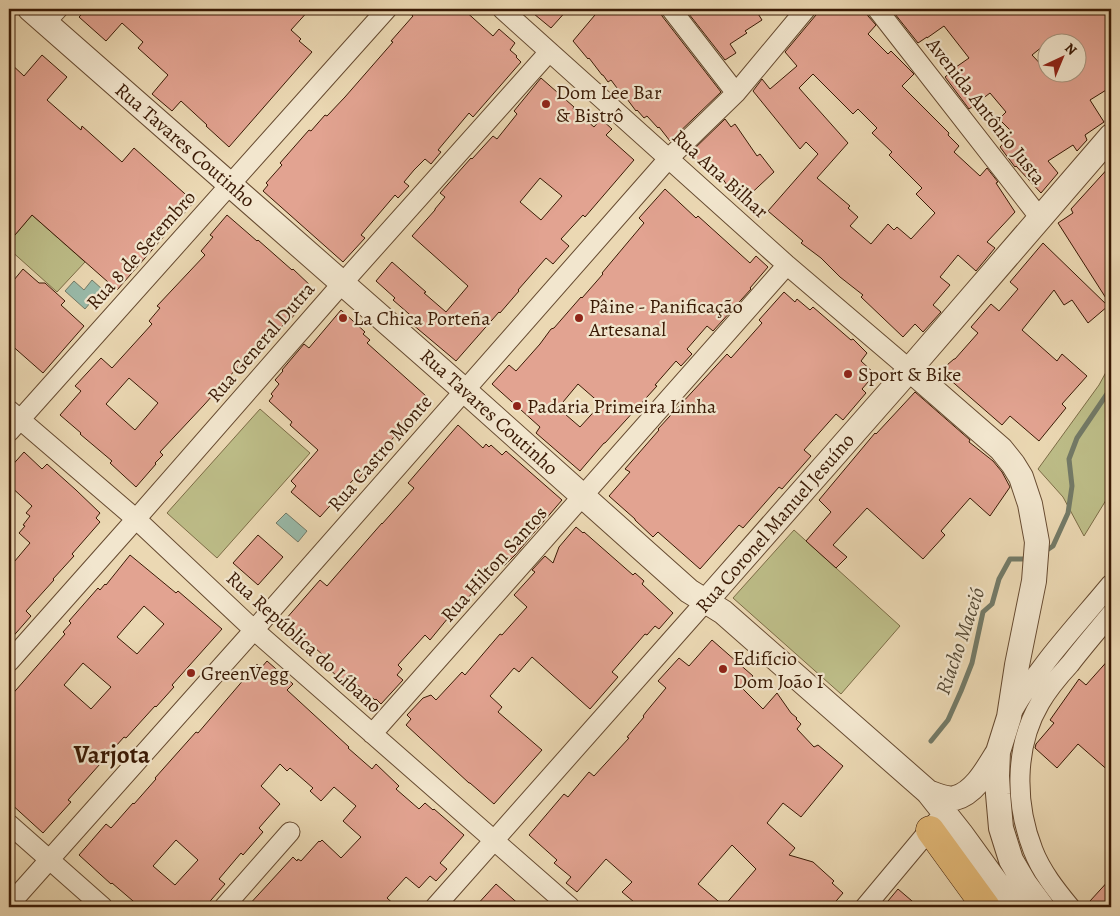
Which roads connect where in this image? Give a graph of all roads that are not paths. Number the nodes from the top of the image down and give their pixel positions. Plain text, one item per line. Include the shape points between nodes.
1 (30, 9) edge
2 (387, 9) edge
3 (502, 9) edge
4 (671, 9) edge
5 (806, 9) edge
6 (877, 9) edge
7 (57, 17) edge
8 (549, 52) junction
9 (736, 93) junction
10 (1111, 136) edge
11 (669, 158) junction
12 (230, 185) junction
13 (1040, 218) junction
14 (787, 265) junction
15 (343, 283) junction
16 (910, 369) junction
17 (464, 390) junction
18 (12, 420) edge
19 (584, 496) junction
20 (136, 519) junction
21 (1111, 584) edge
22 (706, 601) junction
23 (1111, 614) edge
24 (254, 630) junction
25 (9, 662) edge
26 (1009, 717) junction
27 (372, 734) junction
28 (998, 752) junction
29 (928, 792) junction
30 (9, 824) edge
31 (930, 830) junction
32 (290, 832) dead end
33 (494, 841) junction
34 (49, 859) junction
35 (9, 905) edge
36 (103, 907) edge
37 (224, 907) edge
38 (435, 907) edge
39 (570, 907) edge
40 (865, 907) edge
41 (986, 907) edge
42 (1014, 907) edge
43 (1042, 907) edge
44 (1070, 907) edge

1 - 7 street, Rua Tavares Coutinho
2 - 12 street, Rua 8 de Setembro
3 - 8 street, Rua Ana Bilhar
4 - 9 street
5 - 9 street, Rua Castro Monte
6 - 13 street, Avenida Antônio Justa
7 - 12 street, Rua Tavares Coutinho
8 - 11 street, Rua Ana Bilhar
8 - 15 street, Rua General Dutra
9 - 11 street, Rua Castro Monte
10 - 13 street, Rua Coronel Manuel Jesuíno
11 - 14 street, Rua Ana Bilhar
11 - 17 street, Rua Castro Monte
12 - 15 street, Rua Tavares Coutinho
12 - 18 street, Rua 8 de Setembro
13 - 16 street, Rua Coronel Manuel Jesuíno
14 - 16 street, Rua Ana Bilhar
14 - 19 street, Rua Hilton Santos
15 - 17 street, Rua Tavares Coutinho
15 - 20 street, Rua General Dutra
16 - 22 street, Rua Coronel Manuel Jesuíno
16 - 26 street via 1000,449 1021,477 1030,504 1037,542 1034,581
17 - 19 street, Rua Tavares Coutinho
17 - 24 street, Rua Castro Monte
18 - 20 street, Rua República do Líbano
19 - 22 street, Rua Tavares Coutinho via 689,591
19 - 27 street, Rua Hilton Santos
20 - 24 street, Rua República do Líbano
20 - 25 street, Rua General Dutra
21 - 26 street via 1040,670
22 - 29 street, Rua Tavares Coutinho via 723,612
22 - 33 street, Rua Coronel Manuel Jesuíno
23 - 44 street via 1039,705 1027,731 1021,764 1020,795 1033,852
24 - 27 street, Rua República do Líbano
24 - 34 street, Rua Castro Monte
26 - 28 street
27 - 33 street, Rua República do Líbano
28 - 29 street via 967,793 954,799
28 - 43 street via 1001,828 1011,860
29 - 31 street via 938,814
29 - 42 street, Rua Tavares Coutinho
30 - 34 street
31 - 40 street
31 - 41 highway
32 - 37 street
33 - 38 street, Rua Coronel Manuel Jesuíno
33 - 39 street, Rua República do Líbano
34 - 35 street, Rua Castro Monte
34 - 36 street

